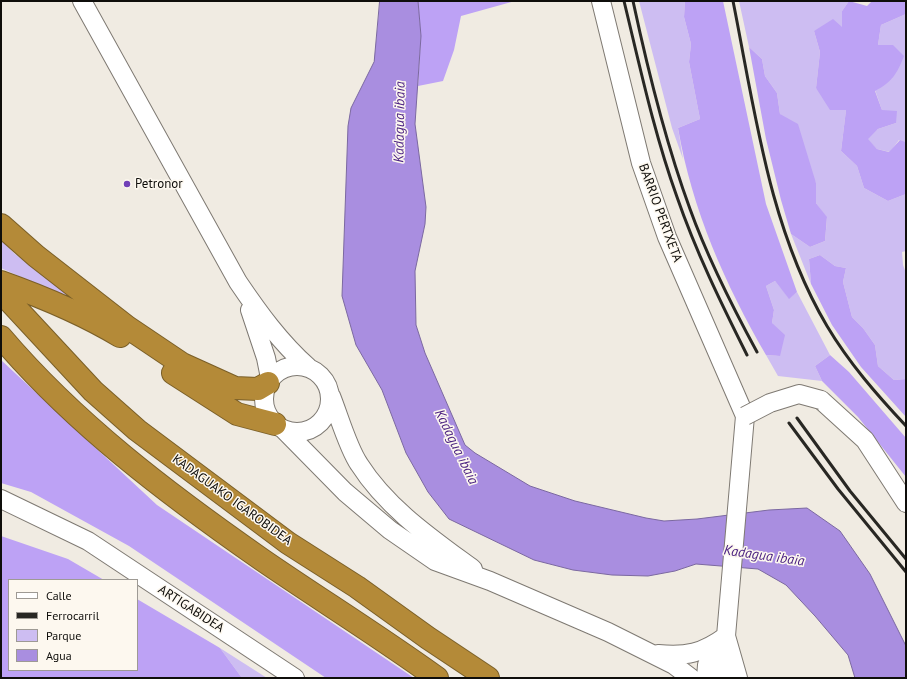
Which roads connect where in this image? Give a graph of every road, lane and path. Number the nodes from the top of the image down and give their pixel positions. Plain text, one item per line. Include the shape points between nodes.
1 (82, 1) edge
2 (601, 1) edge
3 (1, 225) edge
4 (1, 282) edge
5 (238, 282) junction
6 (6, 298) edge
7 (1, 337) edge
8 (308, 367) junction
9 (269, 380) junction
10 (331, 396) junction
11 (745, 416) junction
12 (279, 426) junction
13 (1, 499) edge
14 (906, 503) edge
15 (490, 581) junction
16 (725, 637) junction
17 (649, 653) junction
18 (730, 657) junction
19 (295, 678) edge
20 (436, 678) edge
21 (488, 678) edge
22 (691, 678) edge
23 (706, 678) edge
24 (721, 678) edge
25 (738, 678) edge

1 - 5 street
2 - 11 street, BARRIO PERTXETA via 641,163 667,237
3 - 9 highway via 36,256 127,327 182,364 235,388 258,389
4 - 12 highway via 62,305 96,322 237,414
5 - 8 street via 290,351
5 - 9 street via 255,322 266,358
6 - 21 highway, KADAGUAKO IGAROBIDEA via 93,391 137,430 288,543 357,587
7 - 20 highway via 55,394 95,431 186,506
8 - 9 street via 295,365 284,368
8 - 10 street via 323,377
9 - 12 street via 264,397 265,407 269,416
10 - 12 street via 326,417 319,425 301,432
10 - 15 street via 358,463 384,497 415,526
11 - 14 street, bridge via 770,403 799,394 821,400 865,440
11 - 16 street
12 - 15 street via 345,492 390,530 435,561
13 - 19 street, ARTIGABIDEA via 88,541
15 - 17 street via 608,632
16 - 17 street via 713,646 696,653 674,656
16 - 18 street
16 - 23 street via 707,665
17 - 22 street
18 - 24 street
18 - 25 street

